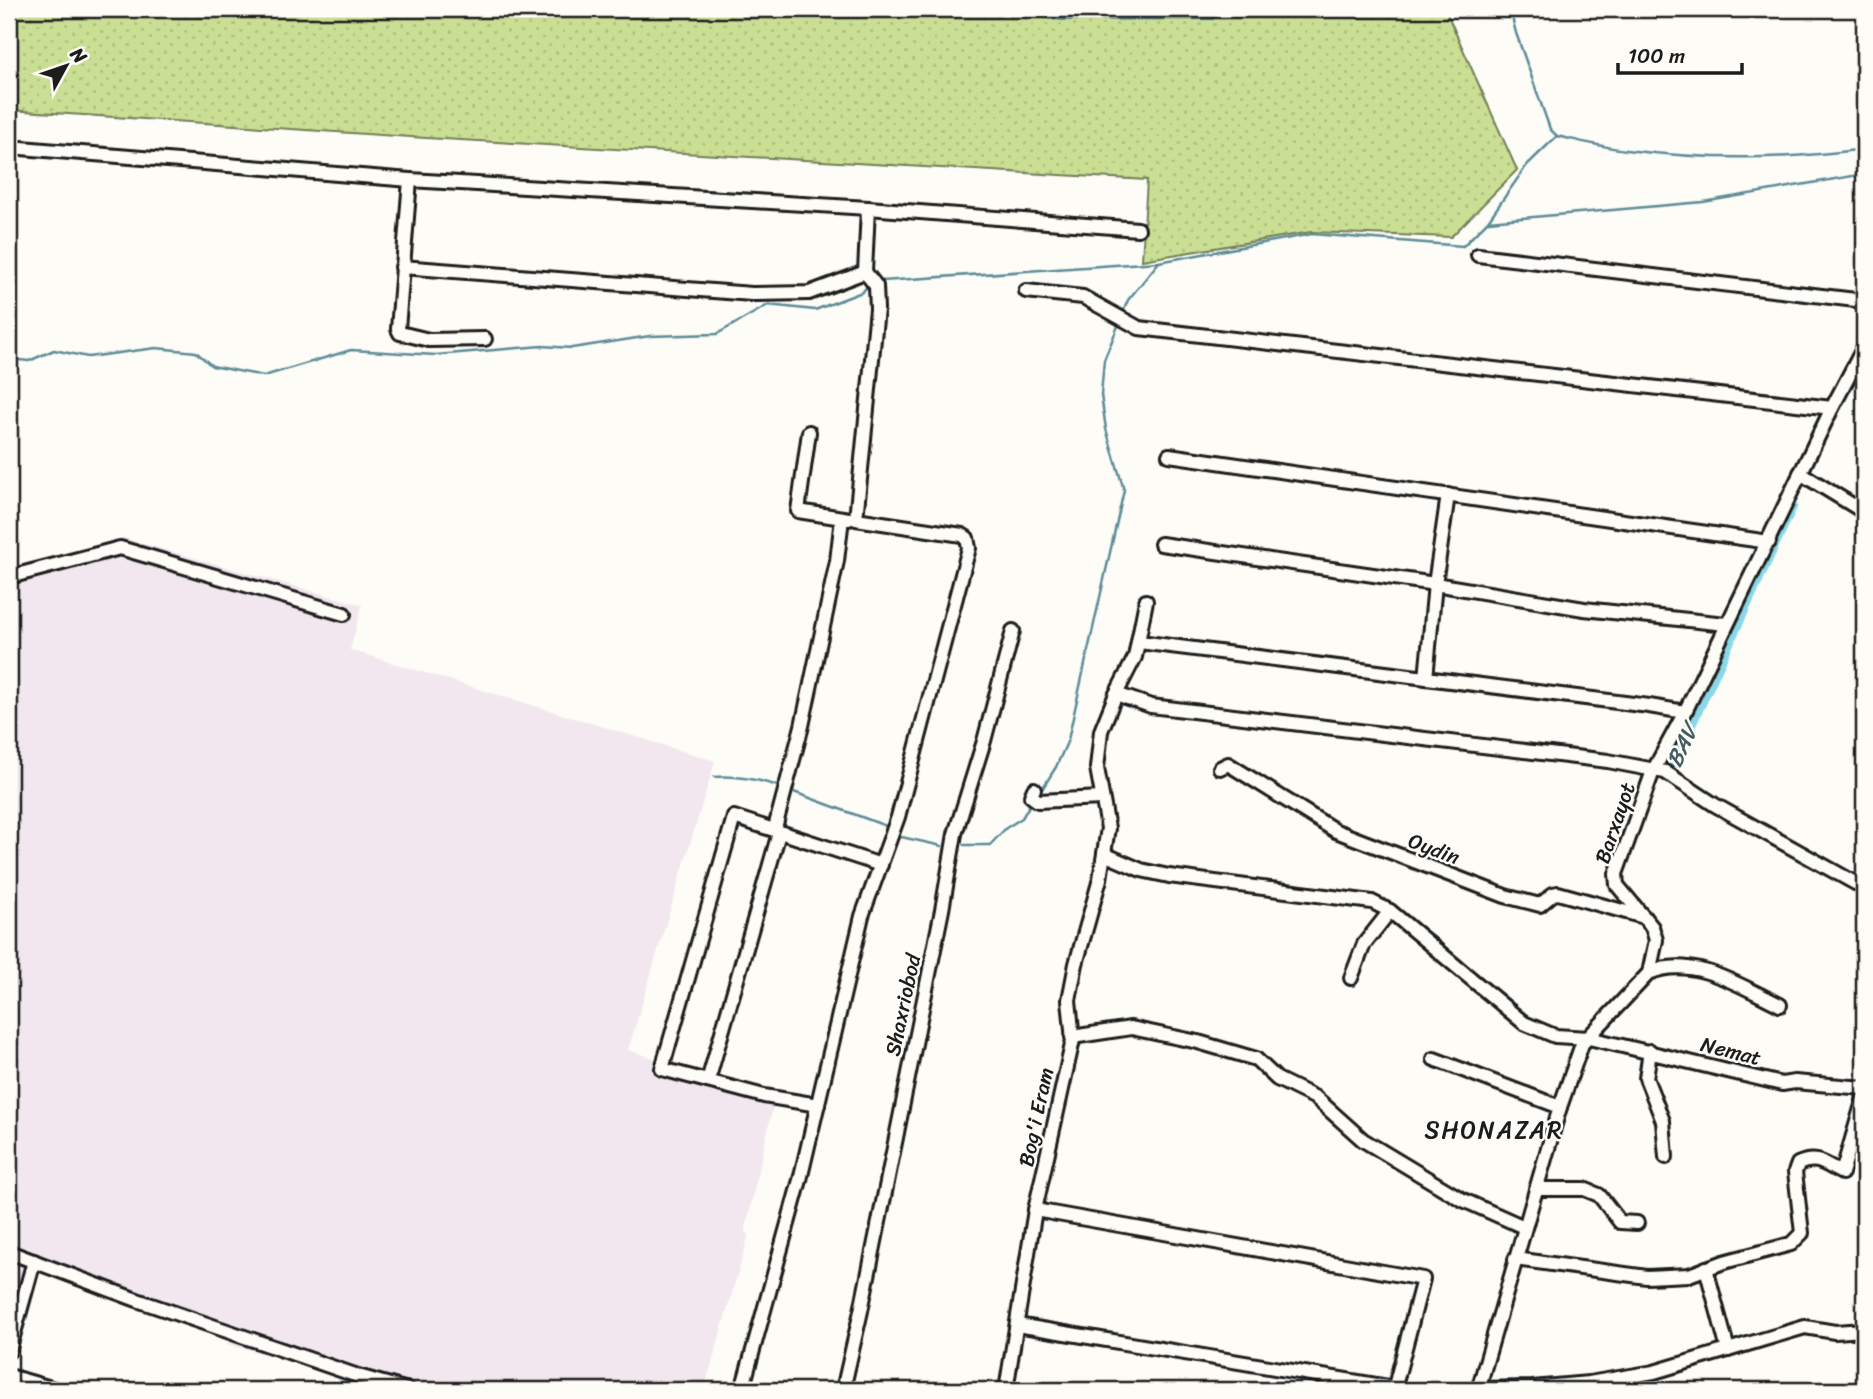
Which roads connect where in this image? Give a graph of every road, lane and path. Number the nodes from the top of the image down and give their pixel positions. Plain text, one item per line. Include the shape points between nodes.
1 (9, 147) edge
2 (410, 180) junction
3 (868, 208) junction
4 (1138, 229) dead end
5 (1478, 255) dead end
6 (402, 267) junction
7 (865, 272) junction
8 (1026, 291) dead end
9 (1864, 301) edge
10 (485, 340) dead end
11 (1864, 347) edge
12 (1832, 408) junction
13 (808, 432) dead end
14 (1169, 455) dead end
15 (1800, 473) junction
16 (1448, 495) junction
17 (1864, 512) edge
18 (842, 518) junction
19 (856, 519) junction
20 (1769, 542) junction
21 (1161, 544) dead end
22 (9, 577) edge
23 (1435, 584) junction
24 (1146, 601) dead end
25 (344, 614) dead end
26 (1727, 624) junction
27 (1013, 631) dead end
28 (1139, 642) junction
29 (1426, 678) junction
30 (1116, 694) junction
31 (1685, 712) junction
32 (1220, 768) dead end
33 (1664, 773) junction
34 (1034, 789) dead end
35 (1102, 798) junction
36 (777, 831) junction
37 (1104, 854) junction
38 (881, 865) junction
39 (1864, 888) edge
40 (1390, 911) junction
41 (1646, 918) junction
42 (1649, 973) junction
43 (1351, 978) dead end
44 (1780, 1005) dead end
45 (1072, 1037) junction
46 (1590, 1038) junction
47 (1650, 1051) junction
48 (1434, 1059) dead end
49 (708, 1081) junction
50 (1864, 1088) edge
51 (1864, 1098) edge
52 (818, 1105) junction
53 (1560, 1107) junction
54 (1666, 1157) dead end
55 (1536, 1189) junction
56 (1035, 1210) junction
57 (1637, 1223) dead end
58 (1524, 1227) junction
59 (9, 1252) edge
60 (1515, 1259) junction
61 (34, 1261) junction
62 (1706, 1268) junction
63 (1017, 1325) junction
64 (1864, 1330) edge
65 (1728, 1350) junction
66 (9, 1351) edge
67 (9, 1376) edge
68 (1394, 1389) edge
69 (58, 1390) edge
70 (408, 1390) edge
71 (742, 1390) edge
72 (843, 1390) edge
73 (1006, 1390) edge
74 (1478, 1390) edge

1 - 2 street
2 - 3 street
2 - 6 street
3 - 4 street
3 - 7 street
5 - 9 street
6 - 7 street via 752,294 808,293
6 - 10 street via 400,333 429,340
7 - 19 street via 876,286 877,309
8 - 12 street via 1083,297 1139,328
11 - 12 street, Barxayot
12 - 15 street, Barxayot
13 - 18 street via 798,511
14 - 16 street
15 - 17 street
15 - 20 street, Barxayot
16 - 20 street
16 - 23 street
18 - 19 street
18 - 36 street via 837,561
19 - 38 street via 962,534 969,544 898,817
20 - 26 street, Barxayot
21 - 23 street
22 - 25 street via 120,548
23 - 26 street via 1584,609
23 - 29 street
24 - 28 street, Bog'i Eram
26 - 31 street, Barxayot
27 - 72 street, Shaxriobod via 955,834
28 - 29 street
28 - 30 street, Bog'i Eram
29 - 31 street
30 - 33 street via 1151,706 1608,761
30 - 35 street, Bog'i Eram via 1101,731 1097,768
31 - 33 street, Barxayot
32 - 41 street, Oydin via 1228,764 1336,831 1505,896 1540,905 1558,893
33 - 39 street
33 - 41 street, Barxayot via 1616,874 1617,885
34 - 35 street via 1031,796 1038,801
35 - 37 street, Bog'i Eram via 1108,828
36 - 38 street
36 - 49 street
36 - 49 street via 733,817 662,1069
37 - 40 street via 1169,876 1372,902
37 - 45 street, Bog'i Eram via 1071,988
38 - 52 street via 862,916
40 - 43 street via 1364,944
40 - 46 street, Nemat via 1524,1023 1555,1036
41 - 42 street, Barxayot via 1656,940
42 - 44 street via 1674,967 1714,974
42 - 46 street
45 - 56 street, Bog'i Eram
45 - 58 street via 1131,1028 1256,1059 1277,1079 1316,1098 1363,1140 1461,1199
46 - 47 street, Nemat
46 - 53 street via 1582,1044
47 - 50 street, Nemat via 1782,1084
47 - 54 street via 1646,1078 1662,1115
48 - 53 street
49 - 52 street
51 - 62 street via 1842,1173 1816,1160 1798,1164 1799,1238
52 - 71 street
53 - 55 street
55 - 57 street via 1584,1189 1599,1195 1620,1222
55 - 58 street
56 - 63 street, Bog'i Eram
56 - 68 street via 1423,1279
58 - 60 street
59 - 61 street
60 - 62 street via 1647,1277 1689,1275
60 - 74 street
61 - 66 street
61 - 70 street via 150,1305
62 - 65 street
63 - 68 street
63 - 73 street, Bog'i Eram
64 - 65 street via 1805,1327
65 - 74 street via 1589,1383
67 - 69 street

